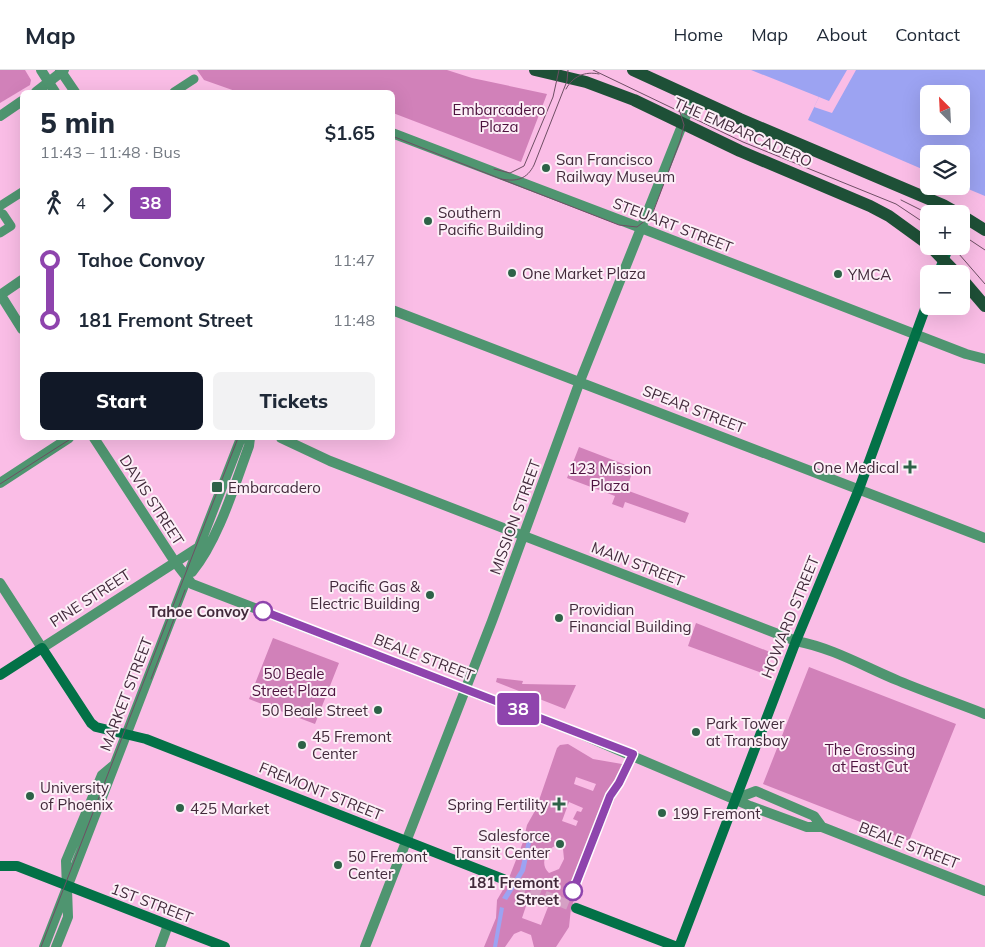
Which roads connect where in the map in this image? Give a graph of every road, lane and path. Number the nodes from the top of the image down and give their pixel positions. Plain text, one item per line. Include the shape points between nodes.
1 (41, 70) edge
2 (535, 70) edge
3 (633, 70) edge
4 (62, 71) edge
5 (194, 79) dead end
6 (49, 82) junction
7 (39, 90) edge
8 (54, 90) edge
9 (74, 90) edge
10 (177, 90) edge
11 (693, 98) junction
12 (20, 102) edge
13 (0, 116) edge
14 (682, 124) junction
15 (395, 134) edge
16 (20, 194) edge
17 (942, 205) edge
18 (1, 212) edge
19 (970, 220) edge
20 (641, 228) junction
21 (985, 230) edge
22 (0, 233) edge
23 (920, 239) edge
24 (939, 255) edge
25 (946, 255) edge
26 (944, 259) junction
27 (942, 265) edge
28 (950, 265) edge
29 (20, 281) edge
30 (970, 288) edge
31 (0, 294) edge
32 (985, 306) edge
33 (395, 311) edge
34 (923, 315) edge
35 (20, 326) edge
36 (915, 335) junction
37 (985, 359) edge
38 (580, 381) junction
39 (66, 440) edge
40 (95, 440) edge
41 (240, 440) edge
42 (249, 440) edge
43 (285, 440) edge
44 (0, 482) edge
45 (859, 489) junction
46 (524, 536) junction
47 (985, 538) edge
48 (199, 547) junction
49 (175, 562) junction
50 (186, 578) junction
51 (0, 583) edge
52 (796, 642) junction
53 (42, 648) junction
54 (0, 675) edge
55 (465, 689) junction
56 (985, 714) edge
57 (126, 735) junction
58 (735, 799) junction
59 (822, 827) junction
60 (406, 841) junction
61 (0, 866) edge
62 (503, 879) tunnel mouth
63 (68, 886) junction
64 (985, 891) edge
65 (576, 908) tunnel mouth
66 (168, 925) junction
67 (44, 947) edge
68 (56, 947) edge
69 (160, 947) edge
70 (225, 947) edge
71 (365, 947) edge
72 (678, 947) edge

1 - 6 street
2 - 14 main road, THE EMBARCADERO via 610,90
3 - 11 main road, THE EMBARCADERO
4 - 6 street
4 - 9 street
5 - 10 street
6 - 7 street
6 - 8 street
11 - 14 street, MISSION STREET
11 - 17 main road, THE EMBARCADERO
12 - 13 street
14 - 20 street, MISSION STREET
14 - 23 main road, THE EMBARCADERO via 870,206
15 - 20 street, STEUART STREET
16 - 18 street
18 - 22 street via 11,226
19 - 21 main road, THE EMBARCADERO
20 - 36 street, STEUART STREET
20 - 38 street, MISSION STREET
24 - 26 main road, THE EMBARCADERO
25 - 26 main road
26 - 27 main road
26 - 28 main road, THE EMBARCADERO
29 - 31 street
30 - 32 main road
31 - 35 street
33 - 38 street, SPEAR STREET
34 - 36 main road, HOWARD STREET
36 - 37 street, STEUART STREET
36 - 45 main road, HOWARD STREET
38 - 45 street, SPEAR STREET
38 - 46 street, MISSION STREET
39 - 44 street
40 - 49 street, DAVIS STREET
41 - 48 street, MARKET STREET
42 - 50 street, MARKET STREET via 233,489 203,558
43 - 46 street, MAIN STREET via 330,461
45 - 47 street, SPEAR STREET
45 - 52 main road, HOWARD STREET
46 - 52 street, MAIN STREET
46 - 55 street, MISSION STREET
48 - 49 street, PINE STREET
48 - 50 street, MARKET STREET
49 - 50 street, DAVIS STREET
49 - 53 street, PINE STREET
50 - 55 street, BEALE STREET via 204,590
50 - 57 street, MARKET STREET
51 - 53 street
52 - 56 street, MAIN STREET via 812,644 850,658 898,681
52 - 58 main road, HOWARD STREET
53 - 54 main road, PINE STREET
53 - 57 main road, FREMONT STREET via 91,723
55 - 58 street, BEALE STREET
55 - 60 street, MISSION STREET
57 - 60 main road, FREMONT STREET via 146,739
57 - 63 street, MARKET STREET via 115,764 102,774 66,861
58 - 59 street, BEALE STREET via 807,827
58 - 59 street, BEALE STREET via 756,791 814,816
58 - 72 main road, HOWARD STREET
59 - 64 street, BEALE STREET
60 - 62 main road, FREMONT STREET
60 - 71 street, MISSION STREET
61 - 63 main road, 1ST STREET via 17,866
63 - 66 main road, 1ST STREET
63 - 67 street, MARKET STREET
63 - 68 street, MARKET STREET via 68,917
65 - 72 main road
66 - 69 street
66 - 70 main road, 1ST STREET

